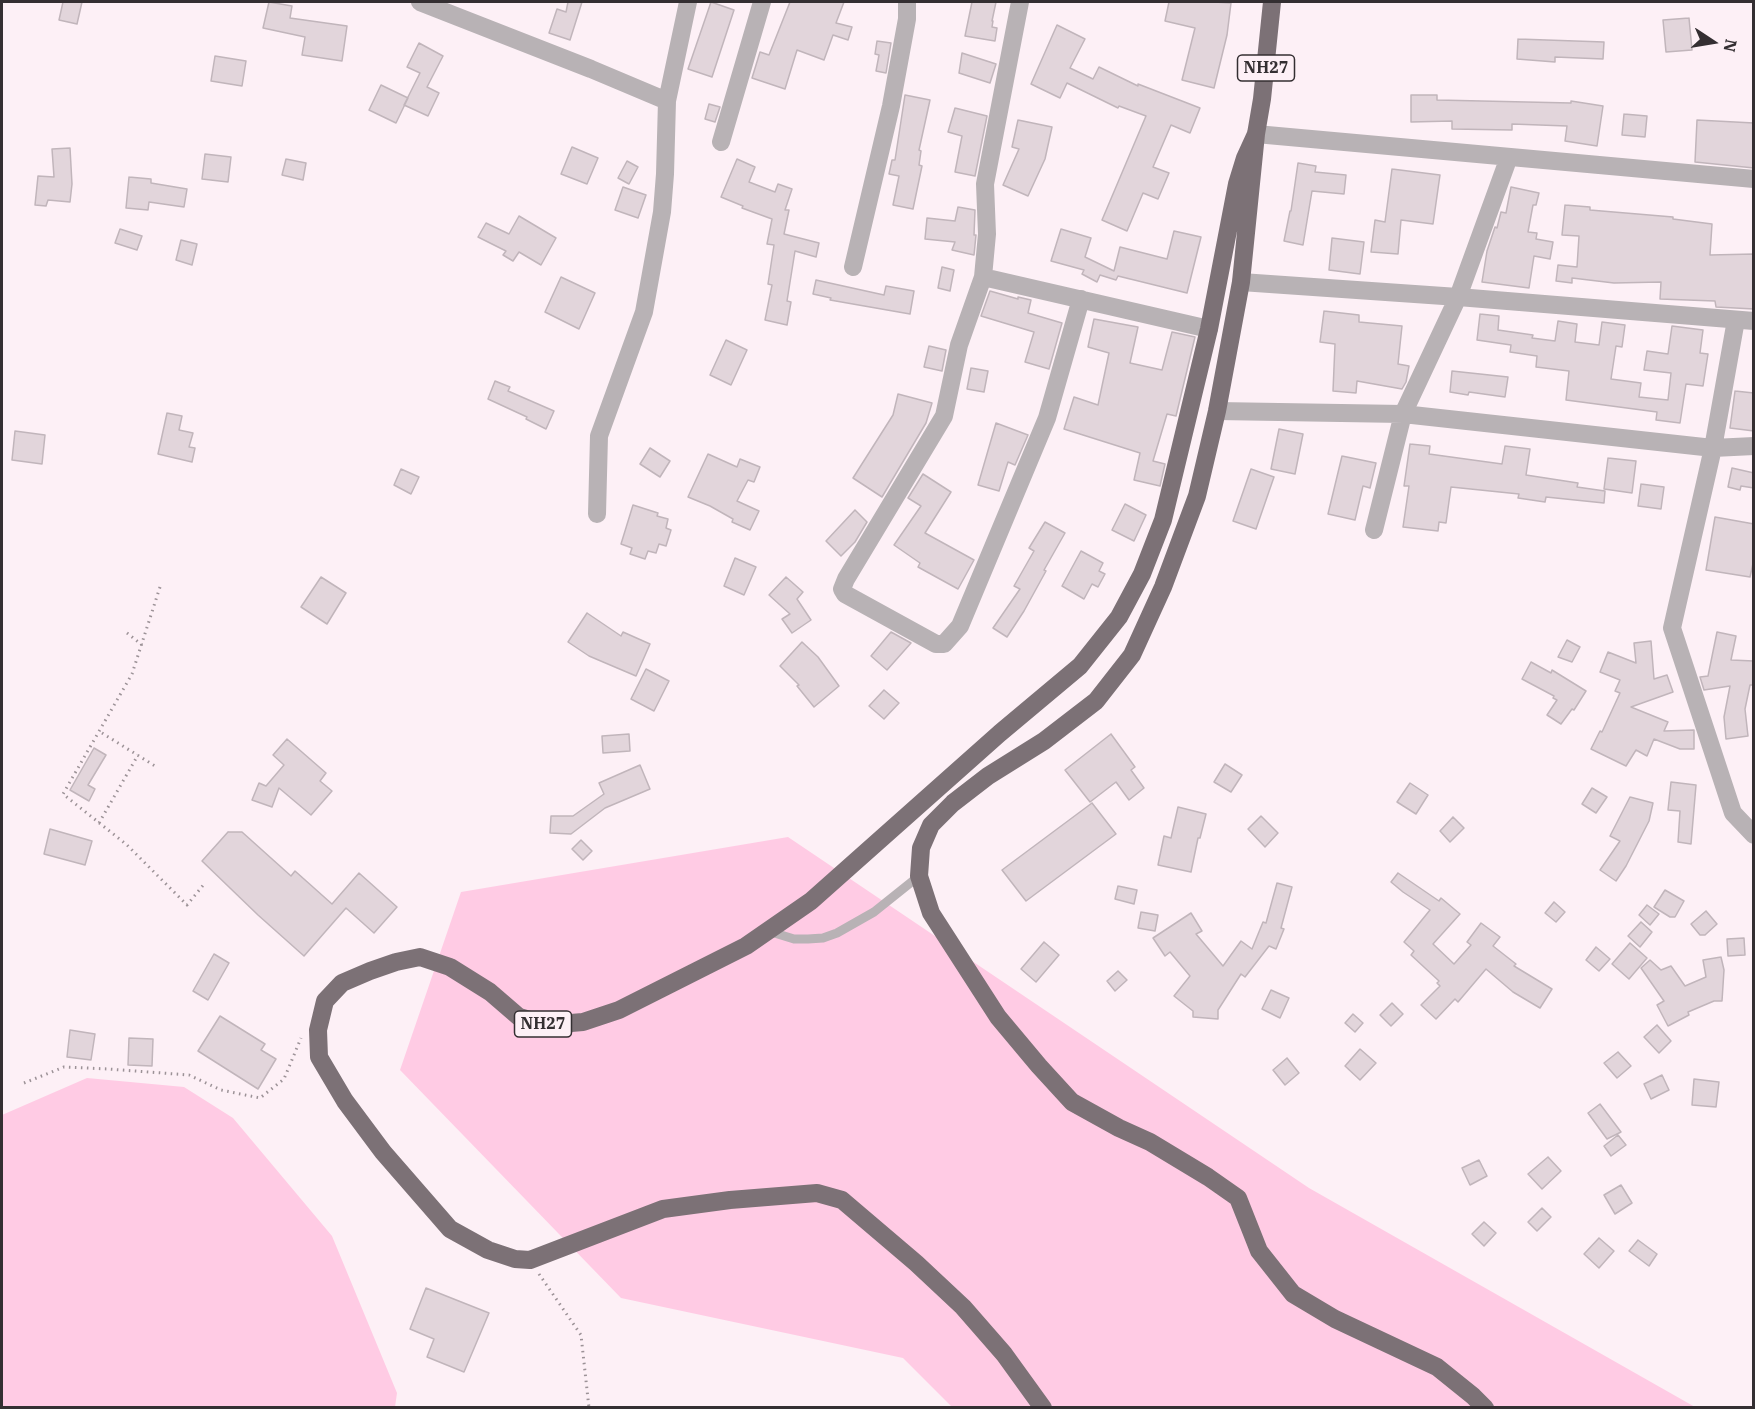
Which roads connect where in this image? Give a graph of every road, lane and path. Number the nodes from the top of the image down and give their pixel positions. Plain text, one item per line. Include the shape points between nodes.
1 (420, 2) edge
2 (688, 2) edge
3 (762, 2) edge
4 (907, 2) edge
5 (1020, 2) edge
6 (1272, 2) edge
7 (667, 101) junction
8 (1256, 134) junction
9 (721, 142) dead end
10 (1509, 157) junction
11 (1754, 179) edge
12 (853, 267) dead end
13 (983, 277) junction
14 (1241, 282) junction
15 (1458, 297) junction
16 (1081, 299) junction
17 (1745, 320) edge
18 (1209, 328) junction
19 (1217, 411) junction
20 (1403, 414) junction
21 (1754, 446) edge
22 (1713, 448) junction
23 (597, 514) dead end
24 (1374, 530) dead end
25 (160, 587) dead end
26 (127, 633) dead end
27 (142, 645) junction
28 (102, 733) dead end
29 (138, 755) junction
30 (155, 766) dead end
31 (99, 823) junction
32 (1754, 835) edge
33 (919, 876) junction
34 (205, 883) dead end
35 (768, 930) junction
36 (302, 1030) dead end
37 (24, 1083) dead end
38 (530, 1260) junction
39 (589, 1407) edge
40 (1043, 1407) edge
41 (1485, 1407) edge

1 - 7 street
2 - 7 street
3 - 9 street
4 - 12 street via 891,105
5 - 13 street via 986,184
6 - 8 highway, NH27
7 - 23 street via 662,212 644,312 599,436
8 - 10 street
8 - 14 highway, NH27
8 - 18 highway, NH27 via 1237,184
10 - 11 street
10 - 15 street
13 - 16 street
13 - 16 street via 958,345 944,416 842,588 846,594 936,644 944,644 960,626 1034,451
14 - 15 street
14 - 19 highway, NH27
15 - 17 street
15 - 20 street
16 - 18 street
17 - 22 street
18 - 35 highway, NH27 via 1163,520 1142,574 1119,617 1080,666 811,901
19 - 20 street
19 - 33 highway, NH27 via 1197,496 1132,655 1096,701 1044,741 988,776 931,825 921,848
20 - 22 street
20 - 24 street
21 - 22 street
22 - 32 street via 1672,628 1733,813
25 - 27 path
26 - 27 path
27 - 31 path via 132,674 63,794
28 - 29 path
29 - 30 path
29 - 31 path
31 - 34 path via 187,905
33 - 35 lane via 874,912 824,938 794,939
33 - 41 highway, NH27 via 931,913 998,1017 1072,1102 1150,1142 1238,1198 1259,1251 1293,1294 1335,1319 1437,1367
35 - 38 highway, NH27 via 746,946 619,1010 583,1022 547,1025 519,1017 490,992 450,967 420,957 370,970 342,983 324,1001 318,1030 319,1057 345,1101 383,1152 450,1229 488,1250
36 - 37 path via 284,1078 260,1098 221,1090 189,1075 108,1069 64,1067
38 - 39 path via 580,1335
38 - 40 highway via 663,1209 817,1193 842,1200 963,1307

